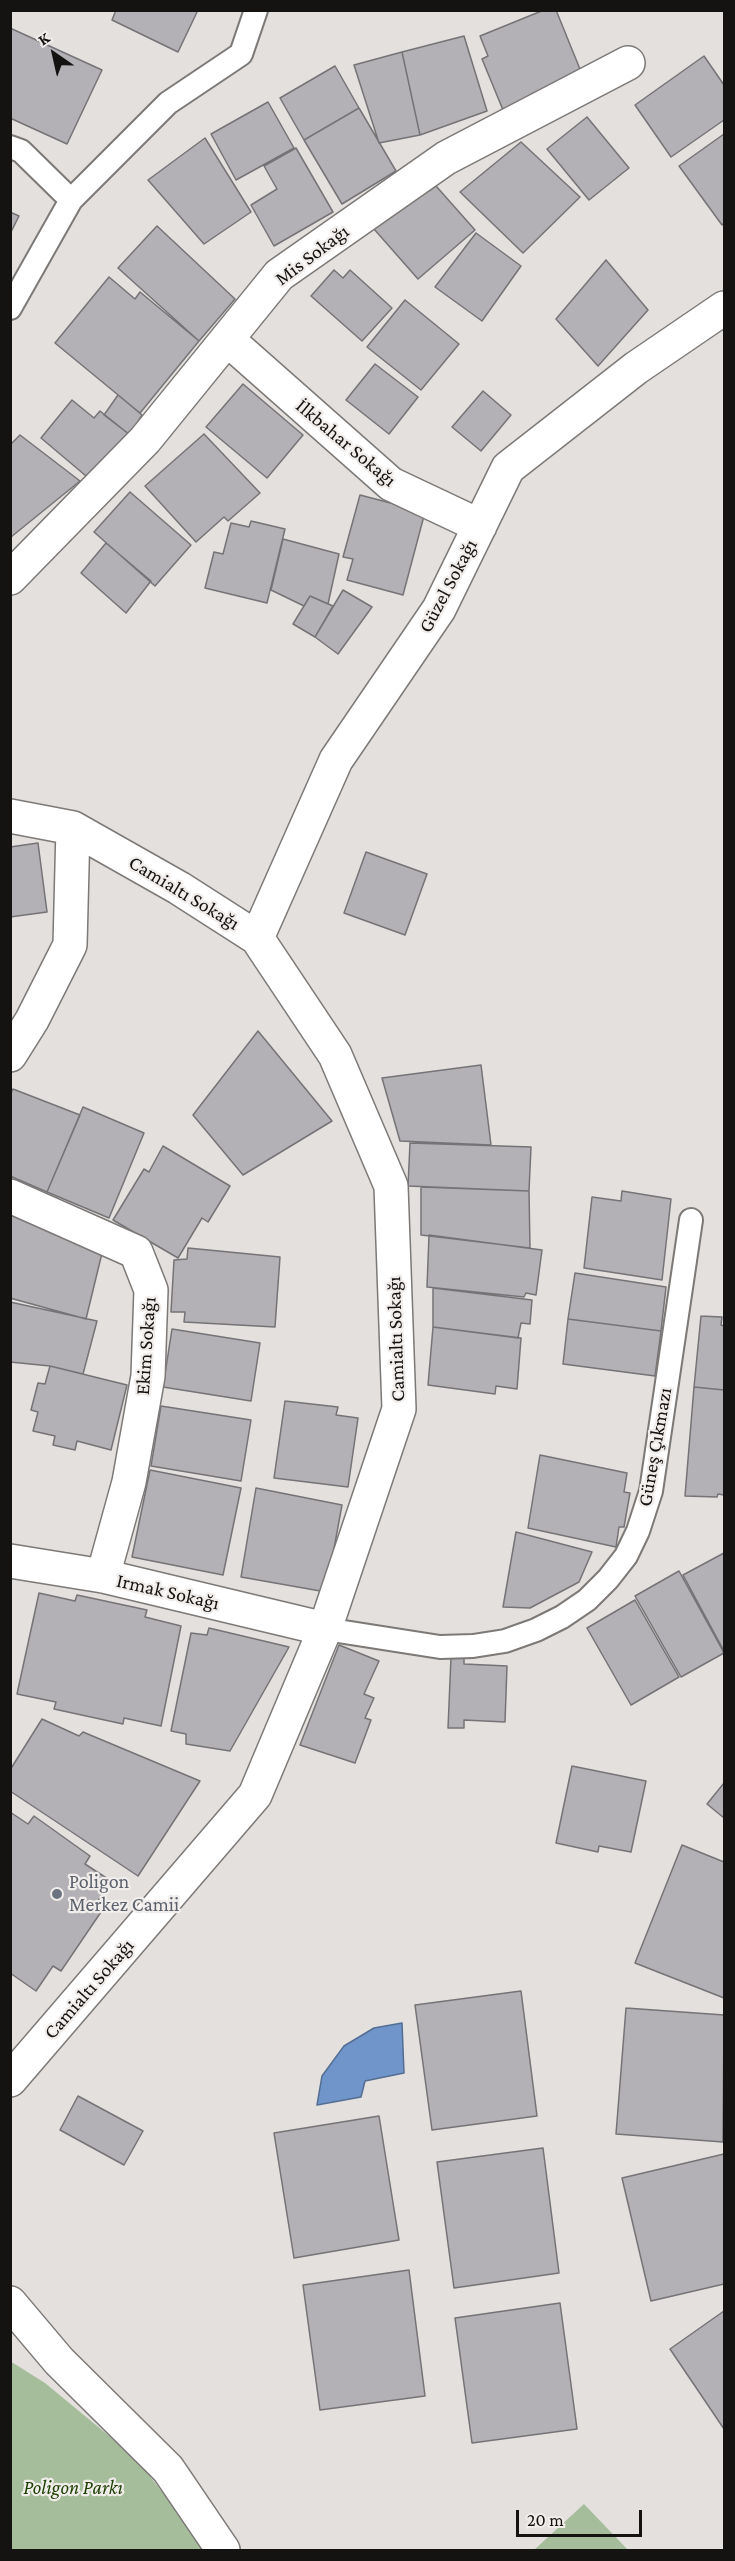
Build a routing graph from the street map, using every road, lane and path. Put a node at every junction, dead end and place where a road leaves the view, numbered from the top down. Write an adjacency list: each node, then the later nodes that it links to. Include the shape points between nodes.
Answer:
1 (256, 10): 4 (lane, via 241,54 168,103)
2 (628, 63): 7 (street, Mis Sokağı, via 446,158 279,275)
3 (10, 147): 4 (lane, via 21,151)
4 (71, 200): 5 (lane)
5 (10, 308)
6 (724, 308): 8 (street, Güzel Sokağı, via 636,368 508,468)
7 (226, 339): 8 (street, İlkbahar Sokağı, via 391,484); 9 (street, Mis Sokağı, via 145,440)
8 (480, 526): 12 (street, Güzel Sokağı, via 439,609 336,760)
9 (10, 578)
10 (10, 816): 11 (street, Camialtı Sokağı)
11 (73, 828): 12 (street, Camialtı Sokağı); 13 (street, via 70,945)
12 (257, 938): 18 (street, Camialtı Sokağı, via 336,1055 391,1186 399,1409)
13 (10, 1055)
14 (10, 1196): 17 (street, Ekim Sokağı, via 136,1252 151,1290 148,1376 129,1482)
15 (691, 1220): 18 (lane, Güneş Çıkmazı, via 651,1491 627,1556 608,1579 571,1611 505,1641 440,1647)
16 (10, 1561): 17 (street, Irmak Sokağı)
17 (104, 1576): 18 (street, Irmak Sokağı)
18 (325, 1629): 19 (street, Camialtı Sokağı, via 255,1795)
19 (10, 2080)
20 (10, 2303): 22 (street)
21 (10, 2342): 22 (street)
22 (59, 2361): 23 (street, via 168,2469)
23 (223, 2550)

